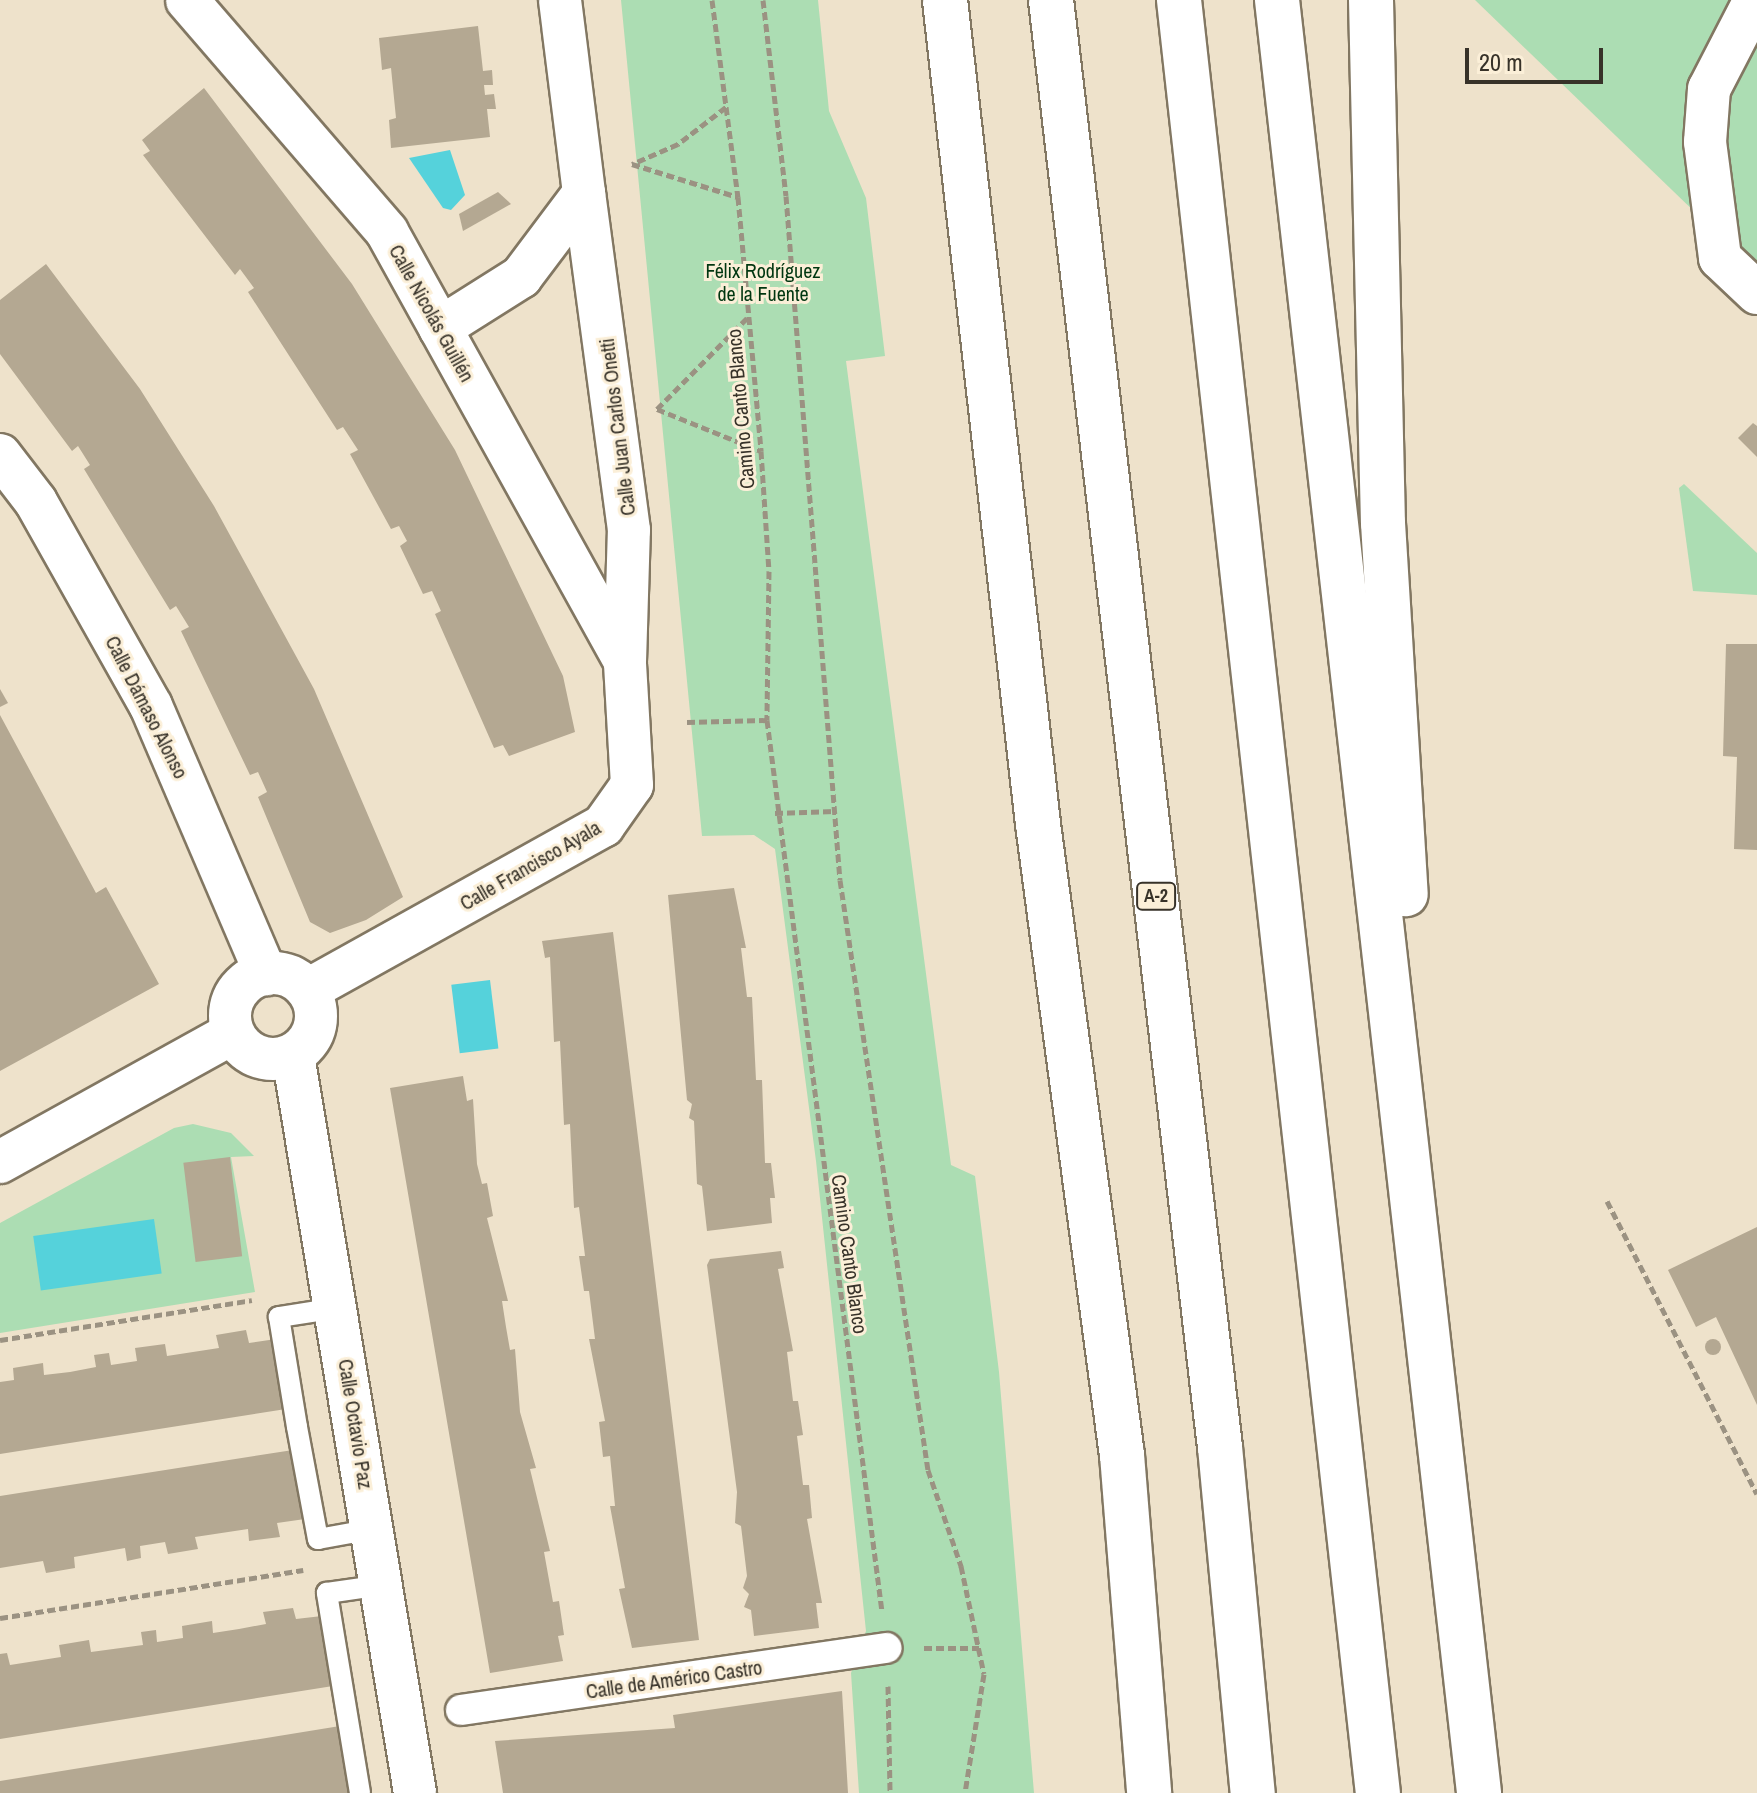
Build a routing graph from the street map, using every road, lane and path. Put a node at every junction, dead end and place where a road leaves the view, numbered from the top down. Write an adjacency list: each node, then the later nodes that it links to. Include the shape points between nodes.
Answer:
1 (187, 0): 18 (street, Calle Nicolás Guillén, via 387,232)
2 (560, 0): 14 (street, Calle Juan Carlos Onetti)
3 (712, 0): 12 (path, Camino Canto Blanco)
4 (763, 0): 24 (path, via 786,196)
5 (916, 0): 13 (highway)
6 (945, 0): 13 (highway)
7 (1051, 0): 49 (highway, A-2, via 1220,1447)
8 (1179, 0): 50 (highway)
9 (1277, 0): 35 (highway)
10 (1371, 0): 35 (highway, via 1383,523)
11 (1755, 0): 16 (street, via 1709,89 1705,142 1720,258)
12 (726, 107): 15 (path, Camino Canto Blanco); 15 (path, via 678,144 632,164)
13 (965, 191): 48 (highway, via 1038,824 1122,1455)
14 (584, 193): 18 (street, via 521,277); 21 (street, Calle Juan Carlos Onetti, via 629,530)
15 (738, 197): 17 (path, Camino Canto Blanco)
16 (1757, 293)
17 (747, 317): 19 (path, Camino Canto Blanco); 19 (path, via 657,409)
18 (440, 328): 21 (street, Calle Nicolás Guillén)
19 (761, 451): 22 (path, Camino Canto Blanco, via 769,571)
20 (0, 455): 26 (street, Calle Dámaso Alonso, via 36,502 151,706)
21 (625, 662): 27 (street, Calle Francisco Ayala, via 632,785 603,826)
22 (767, 720): 23 (path); 25 (path, Camino Canto Blanco)
23 (687, 722)
24 (835, 811): 25 (path); 42 (path, via 840,880 928,1470 961,1566)
25 (775, 813): 41 (path, Camino Canto Blanco)
26 (266, 974): 27 (street, via 289,976); 28 (street, via 235,995)
27 (308, 990): 29 (street, via 316,1025)
28 (233, 1033): 29 (street, via 259,1058); 30 (street)
29 (293, 1055): 33 (street, Calle Octavio Paz)
30 (0, 1162)
31 (1607, 1201): 36 (path)
32 (268, 1298): 34 (path)
33 (337, 1308): 37 (street, Calle Octavio Paz); 37 (lane, via 279,1317 318,1539)
34 (0, 1340)
35 (1437, 1420): 51 (highway)
36 (1757, 1494)
37 (373, 1529): 39 (street, Calle Octavio Paz)
38 (319, 1568): 40 (path)
39 (383, 1585): 44 (lane, via 327,1593); 45 (street, Calle Octavio Paz)
40 (0, 1618)
41 (887, 1648): 42 (path); 43 (street, Calle de Américo Castro); 46 (path, Camino Canto Blanco)
42 (979, 1648): 47 (path, via 984,1674)
43 (461, 1710)
44 (360, 1793)
45 (415, 1793)
46 (890, 1793)
47 (965, 1793)
48 (1149, 1793)
49 (1253, 1793)
50 (1378, 1793)
51 (1479, 1793)

